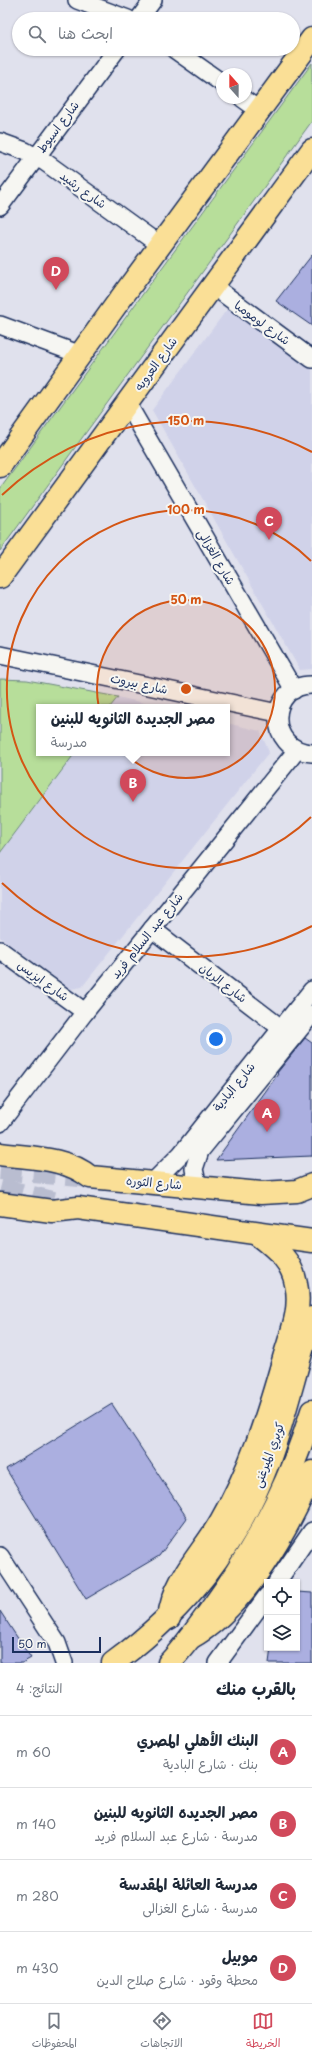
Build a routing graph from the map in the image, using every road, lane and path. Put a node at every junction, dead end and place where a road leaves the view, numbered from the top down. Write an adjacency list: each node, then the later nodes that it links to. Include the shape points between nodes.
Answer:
1 (77, 0): 3 (street)
2 (153, 0): 4 (street)
3 (109, 12)
4 (144, 12)
5 (312, 40): 10 (main road)
6 (111, 56): 13 (street, شارع اسيوط)
7 (184, 56): 8 (street)
8 (216, 80)
9 (250, 104): 10 (street)
10 (260, 111): 15 (main road)
11 (0, 142): 13 (street, شارع رشيد)
12 (312, 150): 16 (main road, شارع العروبه)
13 (36, 157): 14 (street, شارع اسيوط); 15 (street, شارع رشيد)
14 (0, 206)
15 (160, 246): 18 (main road)
16 (213, 286): 19 (street, شارع لومومبا); 20 (main road, شارع العروبه)
17 (0, 325): 18 (street)
18 (81, 355): 21 (main road)
19 (312, 359)
20 (127, 403): 22 (main road, شارع العروبه); 25 (street, شارع الغزالى)
21 (0, 466)
22 (0, 578)
23 (0, 655): 26 (street, شارع بيروت)
24 (312, 685): 25 (street)
25 (294, 690): 26 (street, via 283,700)
26 (278, 713): 27 (street, via 278,726 283,738)
27 (304, 752): 28 (street, شارع عبد السلام فريد)
28 (152, 929): 31 (street, شارع عبد السلام فريد); 33 (street, شارع الريان)
29 (0, 950): 31 (street, شارع ايزيس)
30 (312, 990): 33 (street, شارع البادية)
31 (85, 1012): 34 (street, شارع عبد السلام فريد)
32 (312, 1014): 33 (street, شارع البادية)
33 (287, 1033): 36 (street, شارع البادية); 37 (street, شارع البادية, via 200,1152 194,1169)
34 (0, 1123)
35 (0, 1154): 36 (main road, شارع الثوره, via 63,1163 77,1168 90,1177)
36 (153, 1182): 37 (main road, شارع الثوره)
37 (198, 1187): 38 (main road, شارع الثوره, via 261,1193)
38 (307, 1190)
39 (0, 1204): 40 (main road, via 52,1211 78,1208)
40 (259, 1234): 41 (main road); 42 (main road, via 276,1248 291,1267)
41 (312, 1241)
42 (307, 1312): 49 (main road, via 250,1464 220,1524 179,1584 172,1600); 49 (main road, كوبري الميرغنى, via 276,1439 260,1482 234,1533 202,1580)
43 (312, 1411): 50 (main road, كوبري الميرغنى, via 297,1457 278,1502 255,1544)
44 (312, 1472): 50 (main road, via 284,1530 253,1576 223,1613)
45 (312, 1531): 47 (street)
46 (0, 1556): 51 (street, via 58,1643)
47 (278, 1579)
48 (264, 1600): 54 (street)
49 (169, 1618): 52 (main road, كوبري الميرغنى)
50 (190, 1638): 53 (main road)
51 (64, 1663)
52 (113, 1663)
53 (169, 1663)
54 (218, 1663)

